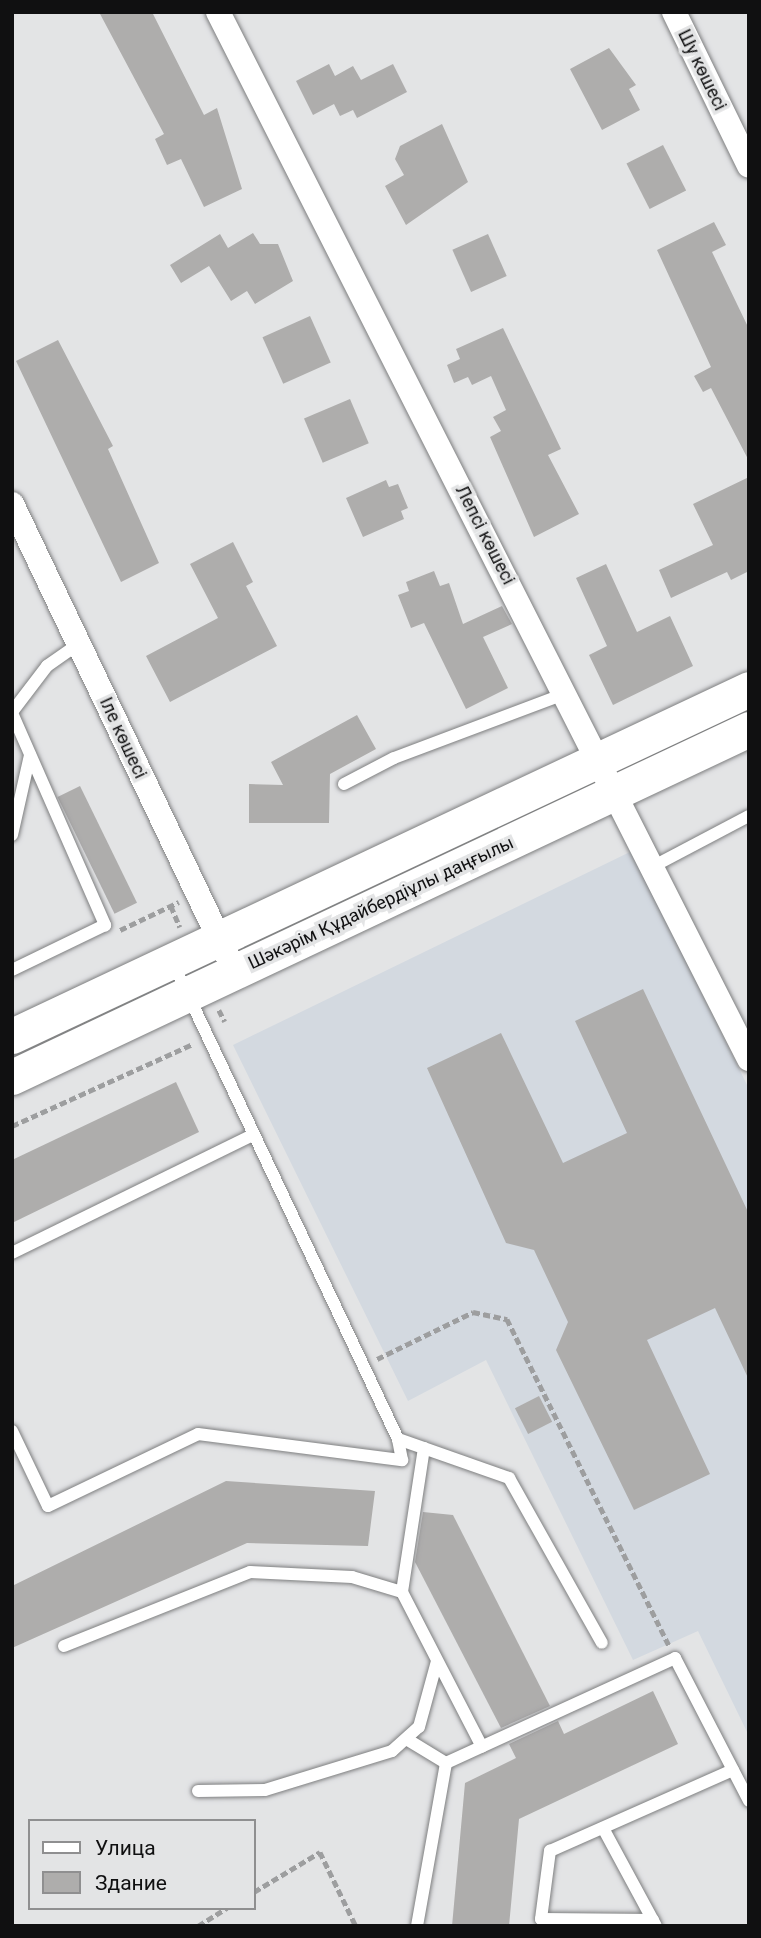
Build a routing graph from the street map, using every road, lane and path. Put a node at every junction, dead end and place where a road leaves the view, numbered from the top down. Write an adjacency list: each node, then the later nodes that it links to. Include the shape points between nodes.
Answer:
1 (218, 12): 7 (street, Лепсі көшесі)
2 (674, 12): 3 (street, Шу көшесі)
3 (749, 166)
4 (12, 504): 5 (street, Іле көшесі)
5 (79, 644): 8 (lane, via 47,666); 17 (street, Іле көшесі)
6 (749, 690): 11 (main road, Шәкәрім Құдайбердіұлы даңғылы)
7 (567, 693): 11 (street, Лепсі көшесі); 12 (lane, via 394,758)
8 (12, 712): 10 (lane)
9 (749, 729): 13 (main road, Шәкәрім Құдайбердіұлы даңғылы)
10 (31, 754): 15 (lane); 19 (lane, via 105,925)
11 (601, 759): 13 (street, Лепсі көшесі); 17 (main road, Шәкәрім Құдайбердіұлы даңғылы)
12 (344, 784)
13 (617, 792): 16 (street, Лепсі көшесі); 20 (main road, Шәкәрім Құдайбердіұлы даңғылы)
14 (749, 816): 16 (lane)
15 (12, 835)
16 (654, 866): 24 (street, Лепсі көшесі)
17 (219, 939): 18 (main road, Шәкәрім Құдайбердіұлы даңғылы); 20 (street, Іле көшесі)
18 (172, 961): 21 (lane); 22 (main road, Шәкәрім Құдайбердіұлы даңғылы)
19 (12, 970)
20 (235, 972): 21 (main road, Шәкәрім Құдайбердіұлы даңғылы)
21 (186, 995): 23 (lane); 25 (main road, Шәкәрім Құдайбердіұлы даңғылы)
22 (12, 1036)
23 (206, 1038): 26 (path); 27 (lane)
24 (749, 1059)
25 (12, 1077)
26 (12, 1126)
27 (253, 1135): 28 (lane); 29 (lane)
28 (12, 1253)
29 (363, 1366): 31 (lane); 36 (path, via 473,1312 507,1319)
30 (12, 1431): 31 (lane, via 48,1506 198,1434 402,1460)
31 (398, 1439): 32 (lane)
32 (424, 1448): 33 (lane); 34 (lane, via 509,1478)
33 (402, 1592): 35 (lane, via 352,1577 250,1572); 37 (lane)
34 (601, 1643)
35 (64, 1646)
36 (675, 1658): 39 (lane); 41 (lane)
37 (437, 1661): 38 (lane, via 419,1727); 39 (lane)
38 (408, 1740): 40 (lane); 42 (lane, via 392,1751 265,1790)
39 (482, 1747): 40 (lane)
40 (446, 1763): 50 (lane)
41 (733, 1770): 43 (lane); 44 (lane)
42 (198, 1791)
43 (749, 1801)
44 (603, 1828): 47 (lane); 47 (lane, via 550,1851 541,1919)
45 (256, 1891): 49 (path, via 320,1852)
46 (224, 1910): 48 (path)
47 (654, 1923)
48 (198, 1926)
49 (356, 1926)
50 (418, 1926)

